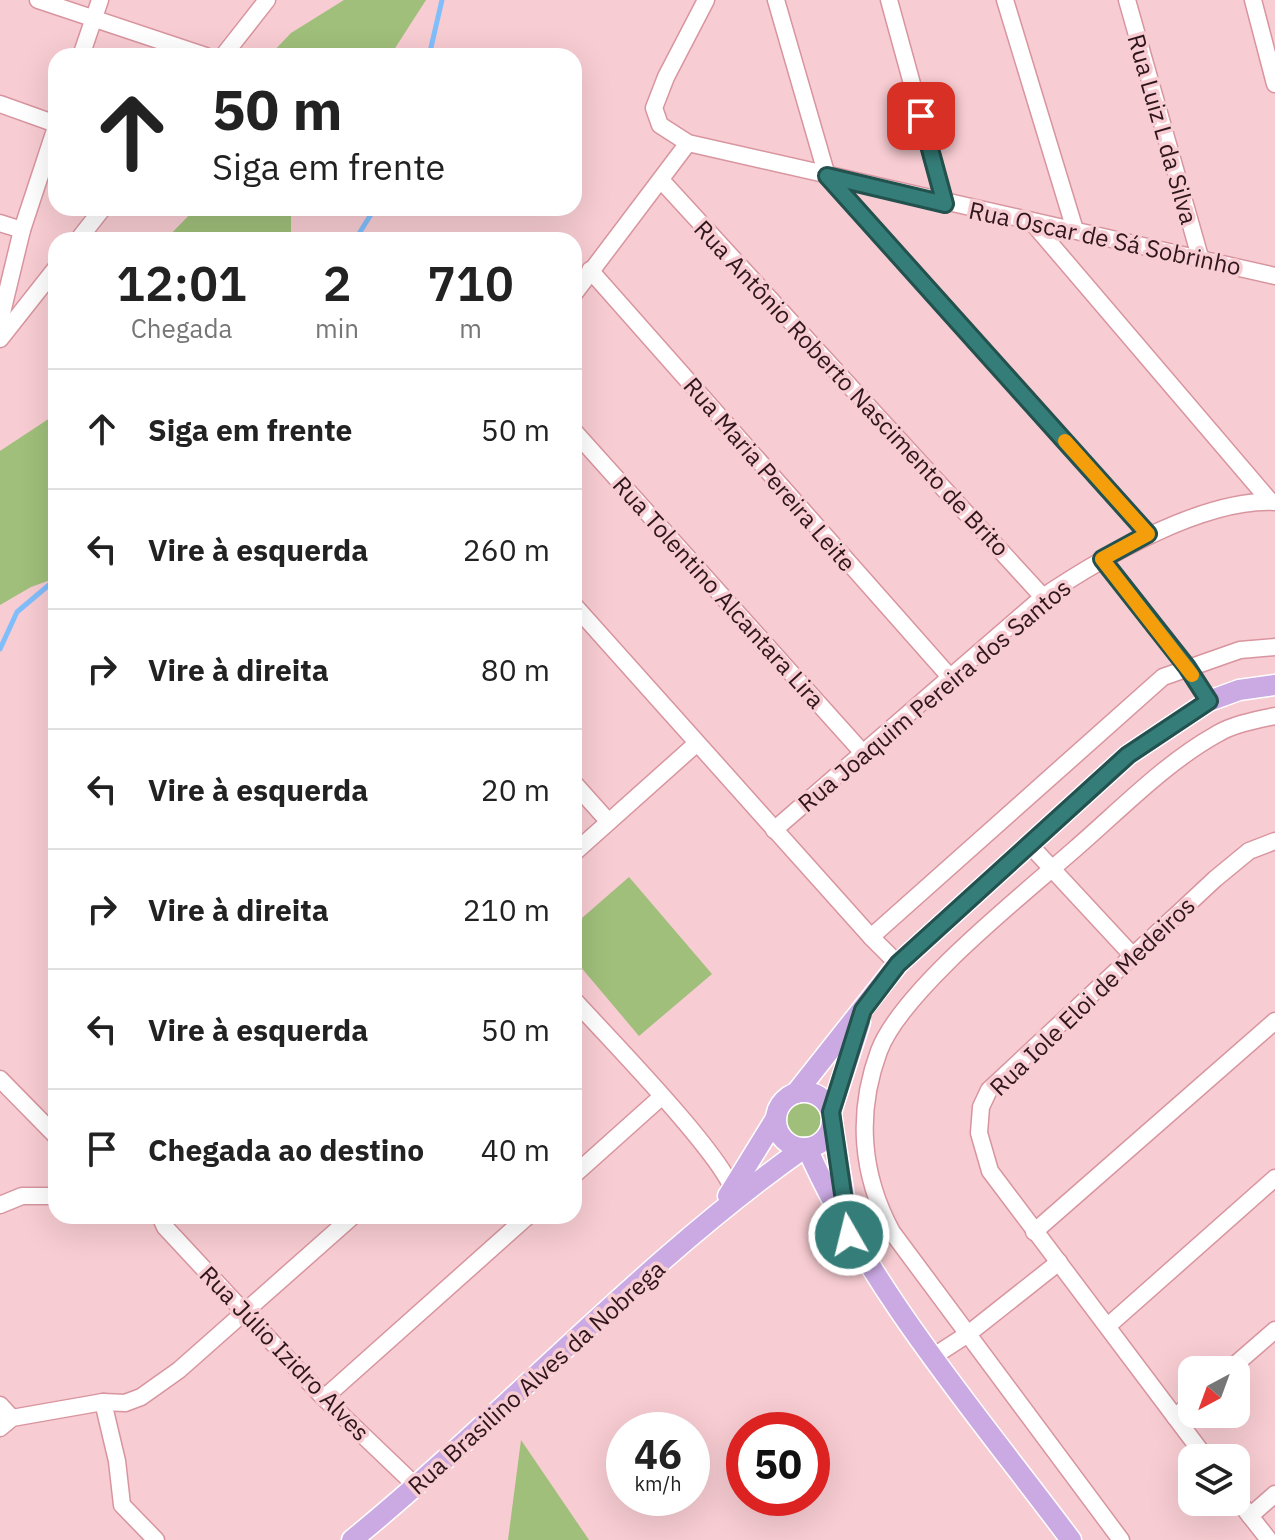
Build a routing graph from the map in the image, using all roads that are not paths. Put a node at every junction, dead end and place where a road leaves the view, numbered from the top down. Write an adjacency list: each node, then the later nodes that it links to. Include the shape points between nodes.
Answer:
1 (38, 0): 10 (street)
2 (100, 0): 10 (street)
3 (267, 0): 14 (street)
4 (706, 0): 18 (street, Rua Oscar de Sá Sobrinho, via 654,108 660,125)
5 (776, 0): 20 (street)
6 (889, 0): 22 (street)
7 (1005, 0): 27 (street)
8 (1127, 0): 29 (street, Rua Luiz L da Silva)
9 (1253, 0): 11 (street)
10 (94, 20): 12 (street); 13 (street)
11 (1267, 23): 15 (street)
12 (84, 48)
13 (181, 48)
14 (229, 48)
15 (1275, 84)
16 (0, 104): 17 (street)
17 (48, 122)
18 (688, 143): 20 (street, Rua Oscar de Sá Sobrinho); 21 (street)
19 (48, 150): 26 (street)
20 (827, 176): 22 (street, Rua Oscar de Sá Sobrinho); 38 (street)
21 (661, 180): 30 (street); 40 (street, Rua Antônio Roberto Nascimento de Brito)
22 (945, 204): 24 (street, Rua Oscar de Sá Sobrinho)
23 (97, 216): 28 (street)
24 (1031, 221): 27 (street, Rua Oscar de Sá Sobrinho); 37 (street)
25 (0, 223): 26 (street)
26 (22, 230): 34 (street)
27 (1075, 230): 29 (street, Rua Oscar de Sá Sobrinho)
28 (84, 232)
29 (1200, 257): 31 (street, Rua Oscar de Sá Sobrinho)
30 (590, 270): 33 (street); 44 (street, Rua Maria Pereira Leite)
31 (1274, 276)
32 (48, 278): 35 (street)
33 (582, 282)
34 (0, 321)
35 (0, 339)
36 (582, 440): 49 (street, Rua Tolentino Alcantara Lira)
37 (1272, 502): 38 (street, Rua Joaquim Pereira dos Santos, via 1213,512)
38 (1148, 534): 39 (street, Rua Joaquim Pereira dos Santos)
39 (1102, 559): 40 (street, Rua Joaquim Pereira dos Santos); 43 (street)
40 (1043, 597): 44 (street, Rua Joaquim Pereira dos Santos)
41 (582, 614): 48 (street)
42 (1275, 647): 43 (street, via 1240,650)
43 (1187, 667): 46 (street); 57 (street, via 1163,677)
44 (950, 677): 49 (street, Rua Joaquim Pereira dos Santos)
45 (1275, 685): 46 (main road)
46 (1209, 701): 54 (main road, via 1128,755)
47 (1275, 716): 56 (street, via 1218,733 1164,771)
48 (696, 744): 51 (street); 52 (street)
49 (863, 753): 52 (street, Rua Joaquim Pereira dos Santos)
50 (582, 792): 51 (street)
51 (608, 821): 55 (street)
52 (774, 830): 57 (street)
53 (1275, 841): 58 (street, Rua Iole Eloi de Medeiros, via 1249,851)
54 (1029, 844): 56 (street); 59 (main road)
55 (582, 845)
56 (1052, 870): 58 (street); 84 (street, via 904,1011 880,1050 869,1088 865,1165 874,1199 892,1232)
57 (871, 937): 59 (street)
58 (1132, 955): 78 (street, Rua Iole Eloi de Medeiros, via 989,1090 981,1107 979,1133 990,1171)
59 (898, 964): 60 (main road)
60 (863, 1010): 64 (main road); 66 (main road)
61 (582, 1015): 65 (street)
62 (1275, 1021): 78 (street)
63 (0, 1079): 68 (street)
64 (796, 1093): 66 (main road, via 817,1095); 67 (main road, via 782,1102)
65 (660, 1098): 70 (street); 72 (street, via 710,1151)
66 (832, 1116): 69 (main road, via 823,1141); 79 (main road)
67 (776, 1118): 69 (main road, via 784,1139); 72 (main road, Rua Brasilino Alves da Nobrega)
68 (48, 1128)
69 (805, 1148): 72 (main road, Rua Brasilino Alves da Nobrega); 79 (main road)
70 (582, 1168)
71 (1275, 1178): 82 (street)
72 (734, 1194): 94 (main road, Rua Brasilino Alves da Nobrega)
73 (48, 1196): 74 (street, via 22,1196)
74 (0, 1205)
75 (170, 1224): 81 (street, Rua Júlio Izidro Alves)
76 (344, 1224): 81 (street)
77 (519, 1224): 87 (street)
78 (1034, 1232): 80 (street, Rua Iole Eloi de Medeiros)
79 (849, 1235): 85 (main road)
80 (1059, 1262): 82 (street, Rua Iole Eloi de Medeiros); 84 (street)
81 (244, 1313): 87 (street, Rua Júlio Izidro Alves); 88 (street, via 141,1397)
82 (1109, 1325): 91 (street, Rua Iole Eloi de Medeiros)
83 (1275, 1330): 86 (street)
84 (968, 1334): 85 (street); 100 (street)
85 (934, 1356): 99 (main road)
86 (1245, 1356)
87 (324, 1398): 94 (street, Rua Júlio Izidro Alves)
88 (103, 1402): 92 (street); 97 (street, via 122,1505)
89 (0, 1405): 92 (street)
90 (1178, 1414): 91 (street)
91 (1175, 1417): 93 (street, Rua Iole Eloi de Medeiros)
92 (6, 1423)
93 (1195, 1444)
94 (416, 1486): 98 (main road, Rua Brasilino Alves da Nobrega)
95 (1275, 1494): 96 (street)
96 (1250, 1516): 101 (street)
97 (156, 1540)
98 (352, 1540)
99 (1071, 1540)
100 (1121, 1540)
101 (1269, 1540)

